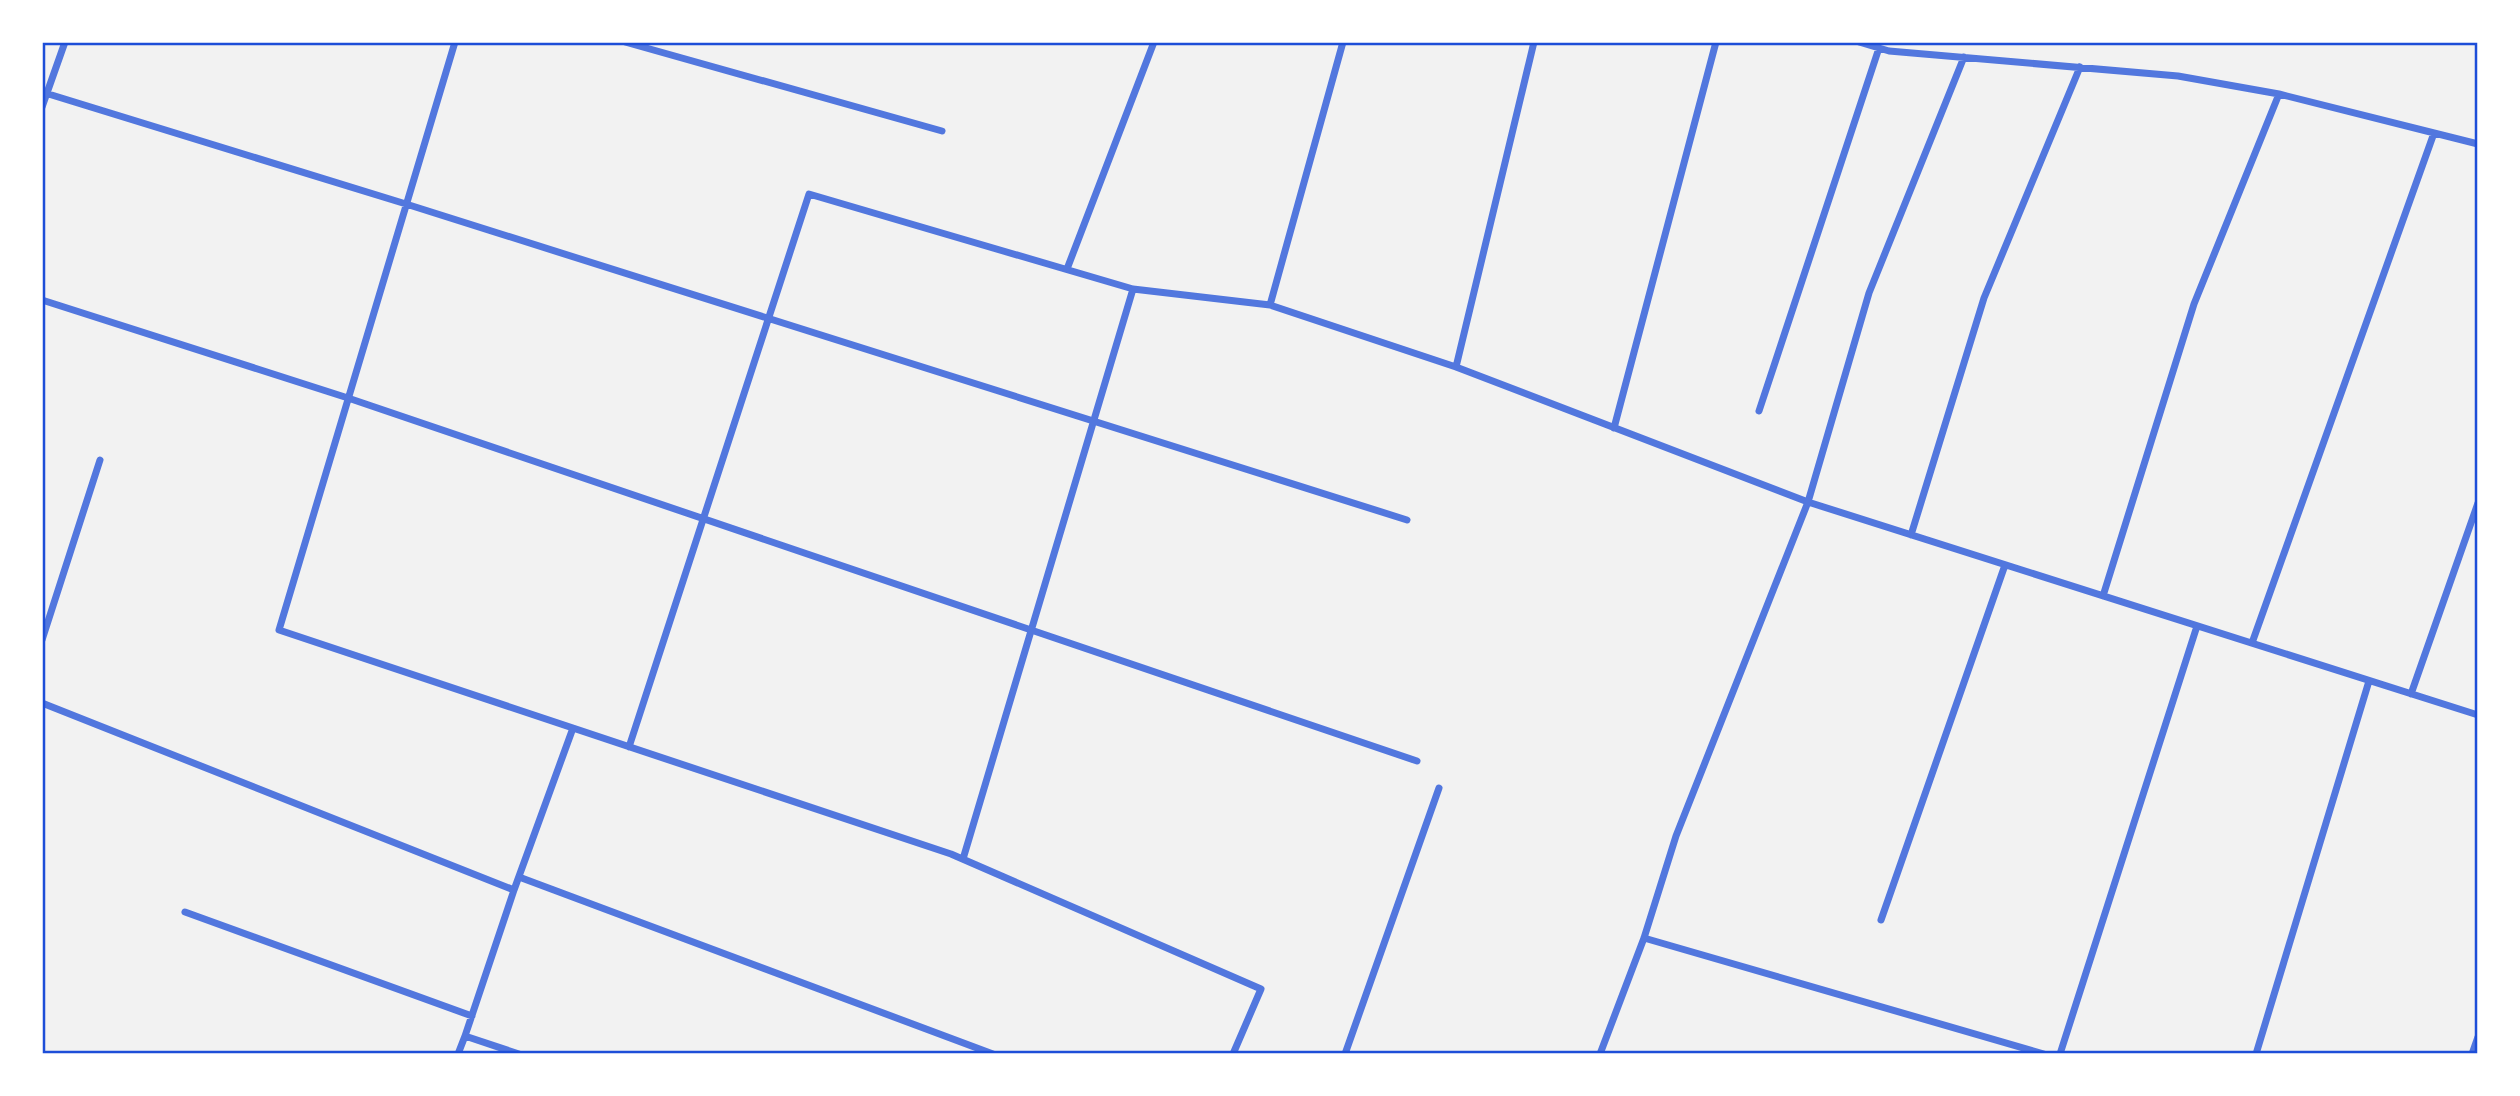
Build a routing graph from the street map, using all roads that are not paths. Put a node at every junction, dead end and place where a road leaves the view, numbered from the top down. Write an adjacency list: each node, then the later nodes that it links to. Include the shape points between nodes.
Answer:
1 (65, 42): 12 (street)
2 (455, 42): 18 (street)
3 (625, 42): 15 (street)
4 (1154, 42): 19 (street)
5 (1343, 42): 22 (street)
6 (1534, 42): 24 (street)
7 (1716, 42): 28 (street)
8 (1859, 42): 9 (street)
9 (1879, 48): 10 (street); 26 (street)
10 (1964, 57): 11 (street); 30 (street, via 1869,293)
11 (2080, 67): 13 (street, via 2178,76); 34 (street, via 1984,298)
12 (44, 93): 14 (street); 18 (street)
13 (2279, 94): 16 (street); 36 (street, via 2194,304)
14 (42, 107)
15 (942, 131)
16 (2434, 133): 17 (street); 40 (street)
17 (2478, 144)
18 (406, 204): 23 (street); 25 (street)
19 (1068, 270): 20 (street); 23 (street, via 809,194)
20 (1133, 289): 22 (street); 27 (street)
21 (42, 300): 25 (street)
22 (1270, 305): 24 (street)
23 (768, 318): 27 (street); 32 (street)
24 (1456, 368): 28 (street)
25 (348, 398): 32 (street); 45 (street, via 279,630)
26 (1759, 411)
27 (1094, 421): 33 (street); 38 (street)
28 (1615, 428): 30 (street)
29 (100, 460): 39 (street)
30 (1808, 502): 34 (street); 54 (street, via 1676,836)
31 (2478, 503): 42 (street)
32 (704, 519): 38 (street); 46 (street)
33 (1407, 520)
34 (1910, 534): 35 (street)
35 (2005, 565): 36 (street); 53 (street)
36 (2103, 596): 37 (street)
37 (2197, 626): 40 (street); 65 (street)
38 (1032, 630): 47 (street); 49 (street)
39 (42, 640)
40 (2252, 643): 41 (street)
41 (2369, 681): 42 (street); 66 (street)
42 (2411, 694): 44 (street)
43 (42, 703): 51 (street)
44 (2478, 715)
45 (573, 728): 46 (street); 50 (street)
46 (629, 747): 49 (street)
47 (1416, 761)
48 (1439, 788): 62 (street)
49 (963, 859): 61 (street, via 1261,989)
50 (519, 877): 51 (street); 60 (street)
51 (514, 890): 55 (street)
52 (185, 912): 55 (street)
53 (1881, 920)
54 (1644, 938): 63 (street); 64 (street)
55 (472, 1016): 56 (street)
56 (465, 1036): 58 (street); 59 (street)
57 (2478, 1037): 67 (street)
58 (458, 1054)
59 (519, 1054)
60 (993, 1054)
61 (1233, 1054)
62 (1345, 1054)
63 (1600, 1054)
64 (2044, 1054)
65 (2060, 1054)
66 (2256, 1054)
67 (2472, 1054)

